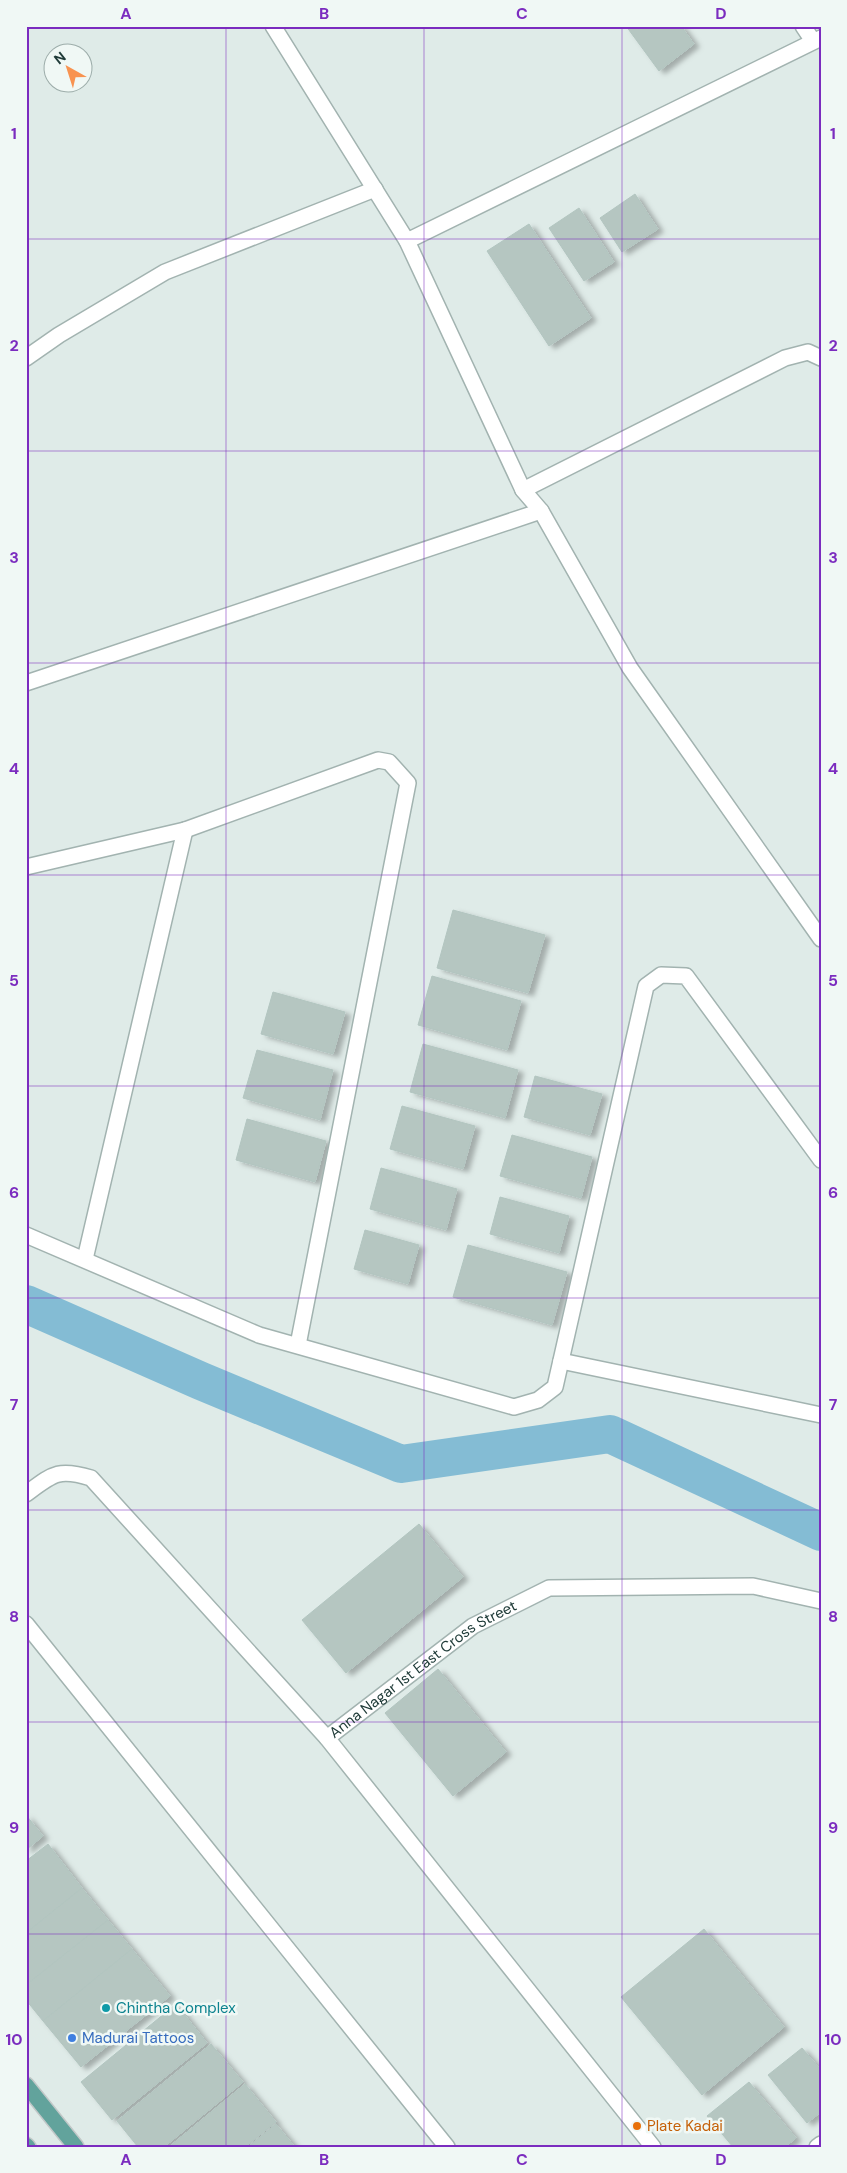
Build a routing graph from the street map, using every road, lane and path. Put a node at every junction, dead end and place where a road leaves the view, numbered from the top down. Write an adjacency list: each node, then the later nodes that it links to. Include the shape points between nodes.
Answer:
1 (273, 26): 4 (street)
2 (802, 26): 3 (street)
3 (817, 40): 5 (street)
4 (375, 189): 5 (street); 6 (street, via 165,272)
5 (407, 241): 8 (street)
6 (26, 358)
7 (821, 358): 8 (street, via 808,352 785,358)
8 (523, 490): 9 (street)
9 (541, 511): 10 (street); 13 (street, via 630,668)
10 (26, 682)
11 (186, 830): 12 (street); 16 (street); 17 (street, via 378,760 389,762 408,783)
12 (26, 867)
13 (821, 939)
14 (821, 1160): 18 (street, via 686,976 661,975 646,986)
15 (26, 1235): 16 (street)
16 (85, 1259): 17 (street, via 259,1335)
17 (298, 1345): 18 (street, via 514,1407 538,1400 555,1387)
18 (560, 1361): 19 (street)
19 (821, 1415)
20 (26, 1494): 23 (street, Anna Nagar 1st East Cross Street, via 50,1476 70,1472 91,1478)
21 (821, 1601): 23 (street, Anna Nagar 1st East Cross Street, via 753,1586 549,1588 473,1626)
22 (26, 1624): 27 (street)
23 (327, 1738): 28 (street)
24 (26, 2085): 26 (main road)
25 (821, 2144): 29 (street)
26 (76, 2147)
27 (447, 2147)
28 (653, 2147)
29 (817, 2147)

